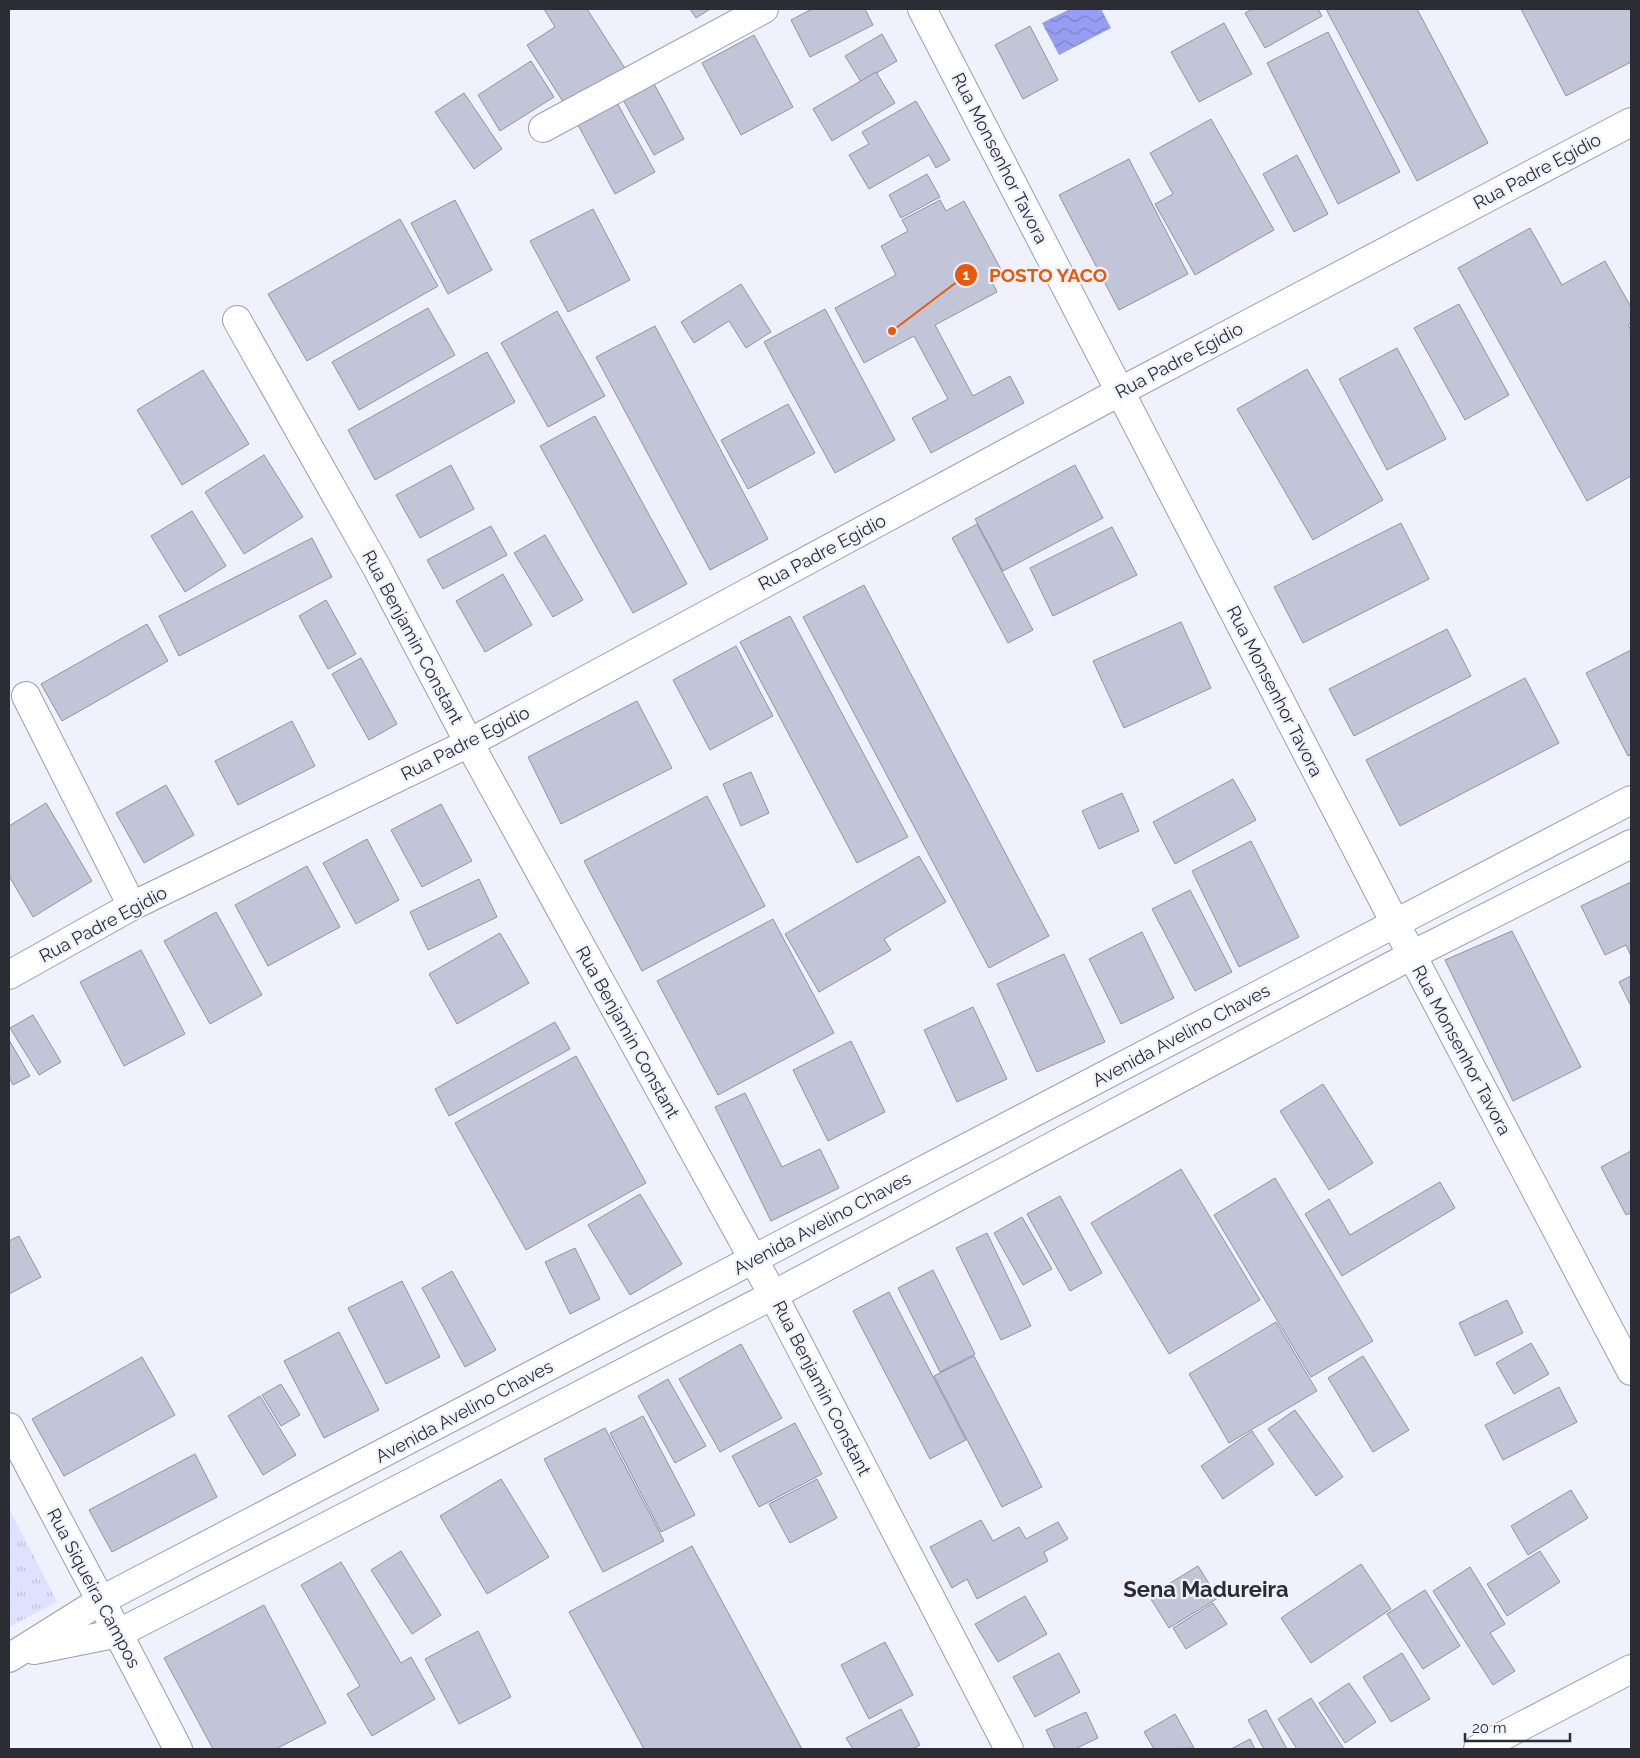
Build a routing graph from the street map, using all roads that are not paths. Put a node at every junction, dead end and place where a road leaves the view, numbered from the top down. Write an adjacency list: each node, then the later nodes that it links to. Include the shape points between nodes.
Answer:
1 (764, 9): 4 (street)
2 (922, 9): 6 (street, Rua Monsenhor Tavora)
3 (1631, 122): 6 (street, Rua Padre Egidio)
4 (543, 128)
5 (237, 320): 8 (street, Rua Benjamin Constant, via 377,568)
6 (1121, 390): 8 (street, Rua Padre Egidio); 12 (street, Rua Monsenhor Tavora)
7 (26, 696): 11 (street)
8 (469, 743): 11 (street, Rua Padre Egidio); 15 (street, Rua Benjamin Constant)
9 (1631, 800): 12 (street, Avenida Avelino Chaves)
10 (1631, 844): 13 (street, Avenida Avelino Chaves)
11 (132, 906): 14 (street, Rua Padre Egidio)
12 (1395, 923): 13 (street, Rua Monsenhor Tavora); 15 (street, Avenida Avelino Chaves)
13 (1412, 955): 16 (street, Avenida Avelino Chaves); 17 (street, Rua Monsenhor Tavora)
14 (10, 972)
15 (753, 1259): 16 (street, Rua Benjamin Constant); 19 (street, Avenida Avelino Chaves)
16 (773, 1294): 20 (street, Avenida Avelino Chaves); 24 (street, Rua Benjamin Constant)
17 (1631, 1371)
18 (9, 1427): 19 (street, Rua Siqueira Campos)
19 (100, 1601): 20 (street, Rua Siqueira Campos); 21 (street, Avenida Avelino Chaves)
20 (119, 1633): 21 (street, Avenida Avelino Chaves); 23 (street, Rua Siqueira Campos)
21 (13, 1656)
22 (1631, 1669): 25 (street)
23 (178, 1749)
24 (1009, 1749)
25 (1478, 1749)

